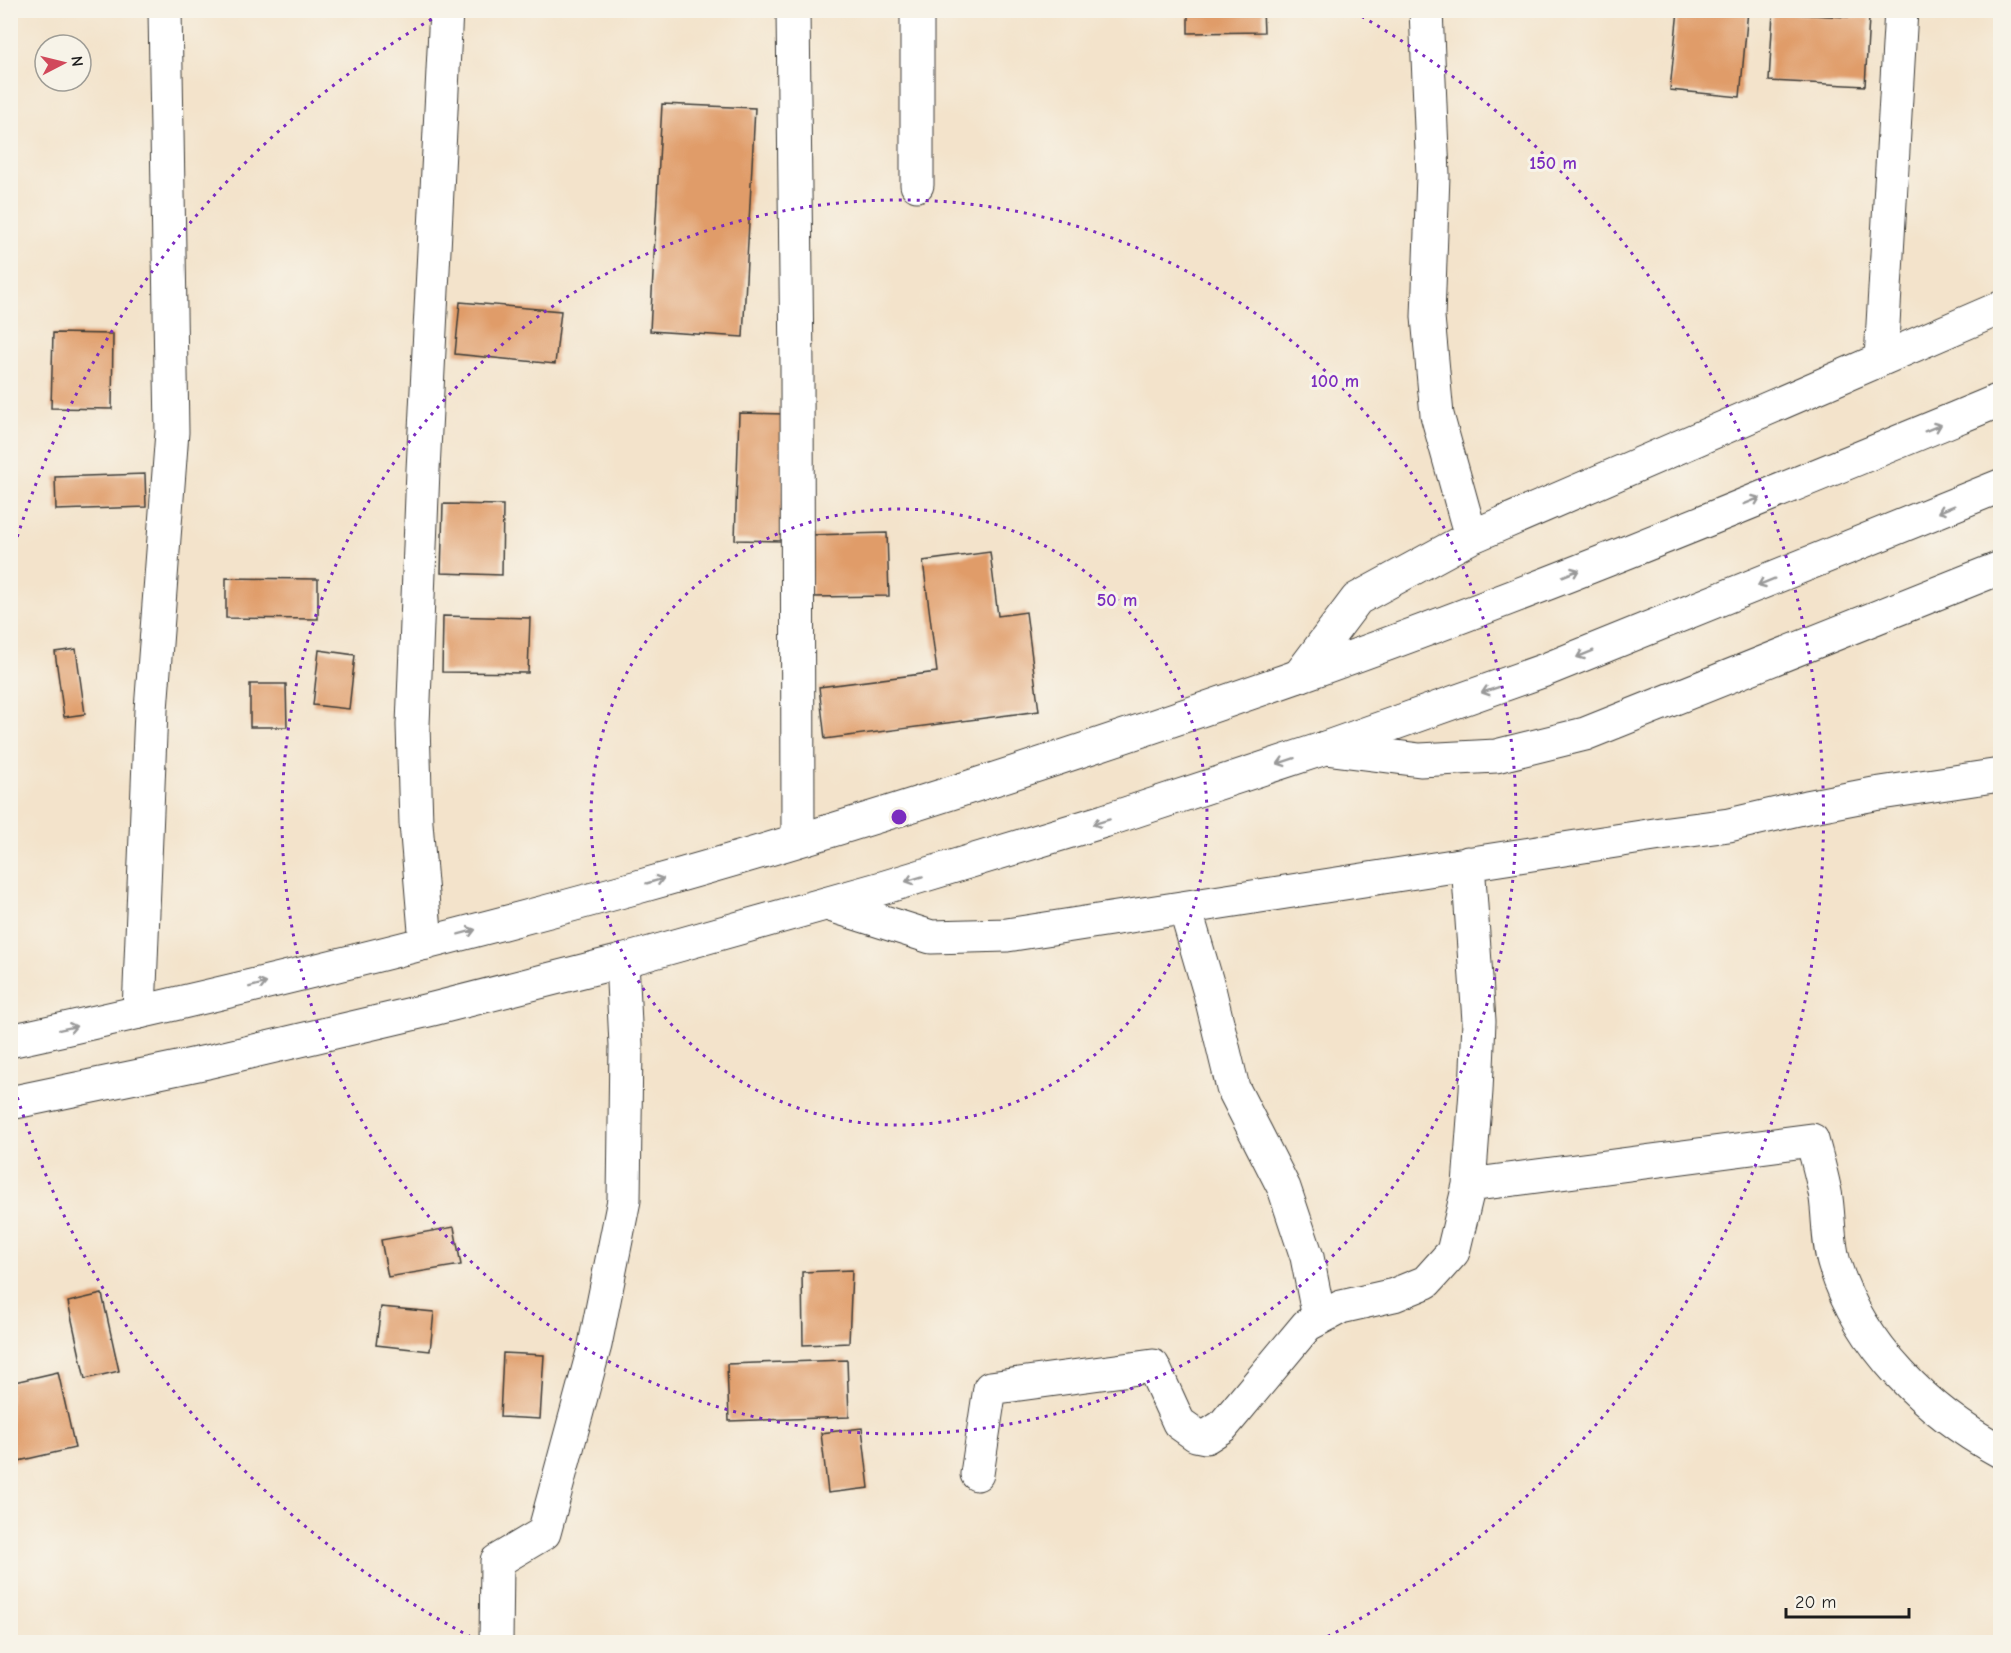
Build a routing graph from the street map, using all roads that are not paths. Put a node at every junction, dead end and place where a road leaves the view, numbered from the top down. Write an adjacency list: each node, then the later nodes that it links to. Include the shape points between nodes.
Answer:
1 (165, 10): 23 (main road, via 172,432 151,710)
2 (446, 10): 21 (main road, via 413,725)
3 (793, 10): 17 (main road)
4 (917, 10): 7 (main road)
5 (1426, 10): 12 (main road, via 1433,175 1428,317 1437,415)
6 (1901, 10): 9 (main road)
7 (917, 185)
8 (2001, 308): 9 (main road)
9 (1881, 359): 12 (main road)
10 (2001, 400): 14 (main road, one-way to 10, via 1517,595)
11 (2001, 486): 15 (main road, one-way to 15, via 1545,670)
12 (1471, 537): 14 (main road, via 1357,599)
13 (2001, 568): 15 (main road, via 1585,734 1496,756 1420,760)
14 (1299, 676): 17 (main road, via 1080,751)
15 (1325, 748): 19 (main road, one-way to 19, via 1104,821)
16 (2001, 775): 18 (main road, via 1874,794 1729,825)
17 (798, 839): 21 (main road, one-way to 17)
18 (1468, 863): 20 (main road); 26 (main road, via 1479,1021)
19 (827, 904): 20 (main road, via 931,937 1007,935); 22 (main road)
20 (1185, 908): 27 (main road, via 1233,1088 1284,1188 1307,1257)
21 (426, 943): 23 (main road, one-way to 21)
22 (622, 961): 25 (main road, via 207,1062); 30 (main road, via 626,1045 624,1200 595,1345 544,1533 497,1562)
23 (139, 1012): 24 (main road, one-way to 23)
24 (10, 1041)
25 (10, 1103)
26 (1469, 1185): 27 (main road, via 1453,1252 1426,1282 1394,1295 1341,1307); 28 (main road, via 1812,1140 1826,1194 1834,1264 1852,1305 1904,1379 1971,1436)
27 (1319, 1318): 29 (main road, via 1307,1325 1223,1426 1206,1437 1179,1423 1153,1366 990,1388)
28 (2001, 1451)
29 (977, 1474)
30 (496, 1642)

